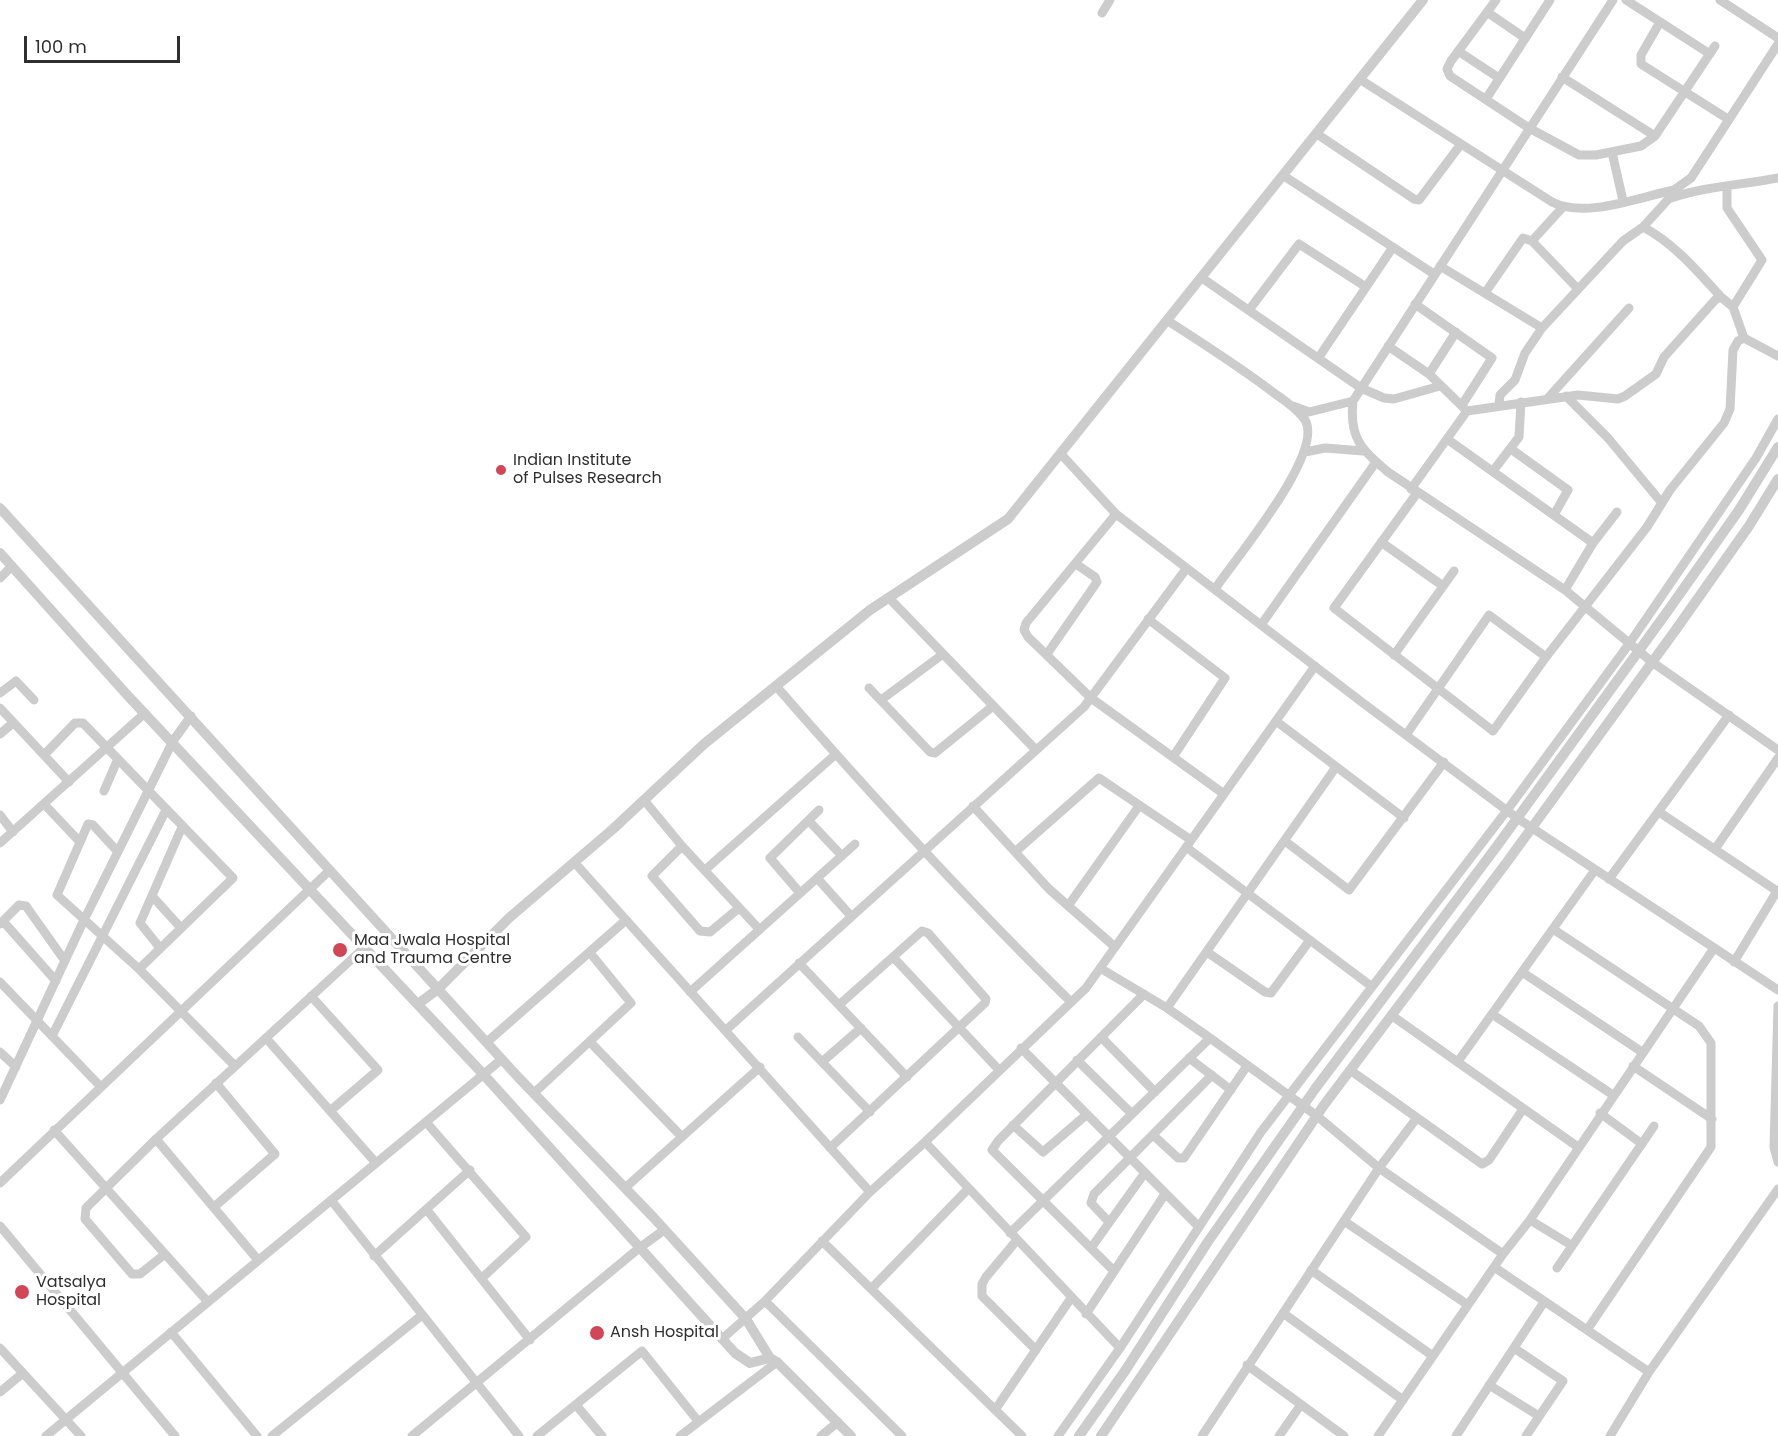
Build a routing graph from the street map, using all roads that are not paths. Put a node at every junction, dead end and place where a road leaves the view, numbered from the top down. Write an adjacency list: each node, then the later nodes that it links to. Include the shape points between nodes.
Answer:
1 (1110, 0): 9 (street)
2 (1423, 0): 17 (street)
3 (1496, 0): 8 (street)
4 (1550, 0): 11 (street)
5 (1613, 0): 15 (street)
6 (1626, 0): 10 (street)
7 (1720, 0): 12 (street)
8 (1487, 12): 11 (street); 14 (street)
9 (1102, 13)
10 (1660, 22): 18 (street, via 1640,60); 18 (street, via 1712,50)
11 (1525, 38): 16 (street)
12 (1778, 38)
13 (1778, 44): 20 (street)
14 (1458, 51): 16 (street); 19 (street, via 1447,73)
15 (1563, 77): 21 (street); 23 (street)
16 (1500, 78): 19 (street)
17 (1361, 80): 22 (street); 24 (street)
18 (1684, 92): 20 (street); 23 (street)
19 (1486, 99): 21 (street)
20 (1728, 119): 30 (street, via 1691,178)
21 (1529, 128): 25 (street, via 1579,154); 26 (street)
22 (1317, 134): 24 (street, via 1419,200); 27 (street)
23 (1655, 136): 25 (street, via 1646,144)
24 (1461, 144): 26 (street)
25 (1612, 152): 31 (street)
26 (1503, 169): 32 (street); 36 (street)
27 (1284, 176): 35 (street); 38 (street)
28 (1778, 178): 29 (street)
29 (1727, 187): 30 (street); 44 (street, via 1727,208 1762,260)
30 (1673, 194): 31 (street); 33 (street)
31 (1623, 201): 32 (street, via 1584,210)
32 (1562, 208): 34 (street)
33 (1643, 227): 40 (street, via 1623,241); 42 (street, via 1664,240)
34 (1532, 241): 40 (street); 41 (street, via 1520,241)
35 (1393, 247): 37 (street); 39 (street)
36 (1440, 266): 37 (street); 41 (street)
37 (1434, 274): 43 (street)
38 (1202, 278): 46 (street); 47 (street)
39 (1366, 287): 46 (street, via 1299,244); 53 (street)
40 (1578, 289): 48 (street)
41 (1485, 293): 48 (street)
42 (1721, 297): 44 (street); 57 (street, via 1712,302 1664,357 1656,374 1629,394 1618,399)
43 (1415, 304): 49 (street); 51 (street)
44 (1733, 307): 50 (street)
45 (1629, 308): 58 (street)
46 (1249, 309): 53 (street)
47 (1168, 321): 61 (street); 70 (street)
48 (1542, 328): 62 (street, via 1525,353 1515,380 1500,395)
49 (1456, 332): 54 (street); 63 (street, via 1492,358)
50 (1744, 338): 52 (street); 75 (street, via 1733,351 1730,409 1724,423)
51 (1388, 346): 54 (street); 56 (street)
52 (1778, 356)
53 (1319, 357): 56 (street)
54 (1429, 374): 55 (street)
55 (1440, 386): 56 (street, via 1388,399); 63 (street)
56 (1361, 388): 59 (street)
57 (1566, 396): 58 (street); 75 (street, via 1608,438)
58 (1548, 398): 60 (street)
59 (1353, 401): 61 (street, via 1309,412); 68 (street, via 1354,435)
60 (1521, 402): 62 (street); 67 (street, via 1521,430)
61 (1290, 405): 69 (street, via 1305,420 1309,434)
62 (1499, 405): 63 (street)
63 (1465, 408): 65 (street)
64 (1778, 419): 95 (street, via 1756,458)
65 (1447, 439): 72 (street); 74 (street)
66 (1778, 447): 96 (street, via 1739,510)
67 (1511, 449): 72 (street); 79 (street, via 1568,489)
68 (1363, 451): 69 (street, via 1324,448); 71 (street)
69 (1305, 452): 89 (street, via 1287,488)
70 (1061, 453): 78 (street); 91 (street, via 1008,519)
71 (1376, 462): 74 (street); 94 (street)
72 (1493, 471): 79 (street)
73 (1778, 479): 101 (street)
74 (1414, 491): 80 (street); 90 (street)
75 (1661, 502): 92 (street, via 1647,527)
76 (0, 508): 114 (street)
77 (1617, 512): 81 (street)
78 (1116, 514): 83 (street); 85 (street)
79 (1554, 515): 81 (street)
80 (1381, 542): 88 (street); 99 (street, via 1334,608)
81 (1593, 543): 90 (street)
82 (0, 553): 84 (street)
83 (1076, 564): 98 (street, via 1097,582); 98 (street, via 1026,623 1028,637)
84 (12, 566): 87 (street); 112 (street)
85 (1186, 569): 89 (street); 93 (street)
86 (1454, 571): 88 (street)
87 (0, 578)
88 (1443, 586): 99 (street)
89 (1215, 589): 94 (street)
90 (1565, 590): 92 (street)
91 (889, 598): 97 (street); 103 (street)
92 (1585, 606): 95 (street); 100 (street)
93 (1148, 620): 107 (street); 125 (street, via 1225,678)
94 (1261, 625): 102 (street)
95 (1629, 644): 96 (street); 138 (street)
96 (1639, 650): 101 (street); 144 (street)
97 (944, 654): 109 (street); 110 (street)
98 (1047, 654): 107 (street)
99 (1394, 655): 105 (street)
100 (1546, 657): 105 (street, via 1493,731); 105 (street, via 1489,615)
101 (1652, 662): 113 (street); 147 (street)
102 (1315, 666): 115 (street); 118 (street)
103 (776, 686): 123 (street); 134 (street, via 704,744)
104 (869, 688): 109 (street)
105 (1438, 689): 118 (street)
106 (0, 693): 108 (street, via 16,681)
107 (1091, 698): 121 (street); 125 (street)
108 (34, 700)
109 (881, 700): 110 (street, via 935,753)
110 (993, 706): 121 (street)
111 (0, 708): 116 (street)
112 (145, 713): 119 (street); 120 (street)
113 (1729, 715): 122 (street); 141 (street)
114 (191, 716): 119 (street); 161 (street)
115 (1276, 721): 129 (street); 133 (street)
116 (13, 723): 117 (street); 124 (street)
117 (0, 734)
118 (1406, 735): 128 (street)
119 (173, 741): 132 (street); 167 (street)
120 (106, 749): 124 (street, via 78,722); 127 (street); 130 (street)
121 (1036, 750): 136 (street)
122 (1778, 750)
123 (836, 754): 156 (street); 162 (street)
124 (44, 755): 130 (street)
125 (1173, 757): 133 (street)
126 (1778, 758): 155 (street)
127 (117, 761): 131 (street); 132 (street)
128 (1444, 762): 138 (street); 143 (street)
129 (1336, 767): 143 (street); 150 (street)
130 (69, 782): 135 (street)
131 (104, 791)
132 (147, 793): 139 (street); 157 (street)
133 (1224, 794): 153 (street)
134 (644, 800): 154 (street); 160 (street)
135 (44, 804): 148 (street); 149 (street)
136 (973, 806): 156 (street); 158 (street)
137 (1139, 806): 153 (street); 158 (street, via 1099,778); 171 (street)
138 (1508, 809): 144 (street); 197 (street)
139 (166, 810): 146 (street); 180 (street)
140 (819, 810): 145 (street)
141 (1659, 812): 155 (street); 165 (street)
142 (0, 815): 148 (street)
143 (1404, 818): 150 (street, via 1349,890)
144 (1517, 818): 147 (street); 251 (street)
145 (808, 821): 159 (street); 168 (street, via 770,858)
146 (182, 827): 170 (street); 177 (street, via 233,878)
147 (1532, 828): 163 (street); 211 (street)
148 (13, 832): 151 (street)
149 (79, 841): 157 (street, via 90,824); 176 (street, via 57,895)
150 (1285, 841): 169 (street)
151 (0, 843)
152 (855, 844): 159 (street)
153 (1189, 844): 169 (street); 183 (street)
154 (682, 846): 162 (street); 172 (street, via 652,876 700,931 710,932)
155 (1715, 849): 166 (street)
156 (923, 851): 173 (street); 203 (street)
157 (118, 852): 176 (street)
158 (1015, 852): 171 (street)
159 (842, 856): 164 (street)
160 (574, 862): 174 (street); 198 (street, via 509,918)
161 (330, 870): 167 (street); 198 (street)
162 (705, 870): 172 (street)
163 (1595, 870): 165 (street); 179 (street)
164 (817, 878): 168 (street); 173 (street)
165 (1609, 879): 185 (street)
166 (1778, 890): 190 (street)
167 (310, 891): 182 (street); 209 (street)
168 (800, 893): 178 (street)
169 (1248, 893): 181 (street); 186 (street)
170 (152, 896): 177 (street); 184 (street, via 140,923)
171 (1068, 906): 183 (street)
172 (739, 908): 178 (street)
173 (851, 916): 191 (street)
174 (626, 920): 187 (street); 200 (street)
175 (1, 922): 189 (street, via 19,905 26,906); 195 (street)
176 (83, 922): 180 (street); 189 (street)
177 (182, 928): 184 (street)
178 (759, 929): 200 (street)
179 (1553, 929): 194 (street); 208 (street)
180 (104, 937): 193 (street); 216 (street)
181 (1310, 940): 186 (street, via 1271,993); 197 (street)
182 (365, 947): 202 (street); 204 (street)
183 (1115, 947): 192 (street)
184 (160, 948): 193 (street)
185 (1714, 948): 190 (street); 208 (street)
186 (1207, 952): 207 (street)
187 (591, 954): 221 (street); 222 (street, via 631,1003)
188 (892, 957): 205 (street); 214 (street); 214 (street, via 922,931 928,933 985,995 985,1003)
189 (65, 961): 195 (street)
190 (1734, 962): 199 (street)
191 (799, 963): 205 (street); 215 (street)
192 (1100, 968): 201 (street); 203 (street)
193 (139, 969): 209 (street)
194 (1522, 972): 210 (street); 225 (street)
195 (56, 981): 212 (street)
196 (0, 982): 212 (street)
197 (1371, 986): 249 (street)
198 (438, 989): 204 (street); 221 (street)
199 (1778, 990)
200 (690, 992): 215 (street)
201 (1144, 994): 207 (street); 218 (street)
202 (311, 996): 219 (street); 253 (street, via 378,1070)
203 (1071, 1002): 223 (street)
204 (418, 1004): 238 (street)
205 (839, 1005): 213 (street)
206 (1778, 1006): 274 (street, via 1774,1147)
207 (1167, 1008): 220 (street)
208 (1672, 1009): 225 (street); 260 (street, via 1709,1036)
209 (180, 1012): 231 (street); 243 (street)
210 (1491, 1014): 229 (street); 248 (street)
211 (1391, 1015): 229 (street); 237 (street)
212 (37, 1020): 216 (street); 234 (street)
213 (861, 1028): 230 (street); 240 (street)
214 (958, 1028): 236 (street); 240 (street)
215 (726, 1030): 235 (street)
216 (52, 1036): 243 (street)
217 (798, 1037): 230 (street)
218 (1101, 1037): 228 (street); 246 (street)
219 (266, 1038): 231 (street); 253 (street)
220 (1210, 1038): 226 (street); 232 (street)
221 (487, 1042): 227 (street)
222 (591, 1043): 247 (street); 266 (street)
223 (1021, 1048): 236 (street); 242 (street)
224 (0, 1052): 234 (street)
225 (1642, 1052): 233 (street)
226 (1189, 1058): 239 (street); 246 (street)
227 (502, 1059): 238 (street); 247 (street)
228 (1077, 1060): 242 (street); 256 (street)
229 (1459, 1060): 252 (street)
230 (822, 1062): 254 (street)
231 (235, 1066): 241 (street)
232 (1247, 1066): 245 (street); 249 (street)
233 (1632, 1066): 248 (street); 260 (street)
234 (16, 1067): 244 (street)
235 (760, 1067): 266 (street); 272 (street)
236 (999, 1070): 269 (street)
237 (1350, 1070): 258 (street); 259 (street)
238 (484, 1075): 261 (street); 299 (street)
239 (1212, 1076): 245 (street); 265 (street)
240 (907, 1077): 254 (street)
241 (216, 1083): 268 (street); 288 (street, via 275,1154)
242 (1054, 1083): 257 (street); 262 (street)
243 (101, 1087): 264 (street)
244 (2, 1088): 250 (street)
245 (1231, 1090): 265 (street, via 1184,1158 1178,1158)
246 (1155, 1092): 256 (street)
247 (534, 1093): 281 (street)
248 (1613, 1095): 255 (street)
249 (1287, 1096): 251 (street); 294 (street)
250 (0, 1100)
251 (1302, 1106): 258 (street); 362 (street)
252 (1523, 1109): 259 (street, via 1489,1160 1482,1164); 271 (street)
253 (330, 1111): 275 (street)
254 (870, 1112): 272 (street)
255 (1600, 1113): 270 (street); 271 (street)
256 (1132, 1114): 267 (street)
257 (1085, 1116): 262 (street, via 1043,1152); 267 (street)
258 (1317, 1116): 276 (street); 363 (street)
259 (1416, 1119): 276 (street)
260 (1712, 1119): 320 (street, via 1711,1147 1705,1159)
261 (426, 1122): 275 (street); 277 (street)
262 (1013, 1125): 287 (street, via 992,1150)
263 (1654, 1126): 270 (street)
264 (54, 1130): 279 (street); 280 (street)
265 (1153, 1135): 273 (street)
266 (682, 1137): 281 (street)
267 (1108, 1138): 273 (street); 287 (street)
268 (156, 1139): 280 (street); 288 (street)
269 (925, 1142): 282 (street); 284 (street)
270 (1642, 1144): 298 (street)
271 (1578, 1147): 290 (street)
272 (830, 1148): 284 (street)
273 (1129, 1159): 278 (street); 292 (street, via 1091,1198 1093,1207)
274 (1778, 1162)
275 (376, 1163): 286 (street)
276 (1379, 1168): 291 (street); 302 (street)
277 (470, 1170): 289 (street); 309 (street, via 526,1237)
278 (1144, 1174): 285 (street); 292 (street)
279 (0, 1184)
280 (107, 1188): 301 (street); 301 (street, via 86,1208 85,1219 132,1274 140,1275)
281 (625, 1188): 295 (street)
282 (968, 1189): 296 (street); 310 (street)
283 (1778, 1189): 333 (street)
284 (870, 1192): 297 (street)
285 (1165, 1194): 294 (street); 307 (street)
286 (332, 1200): 303 (street); 304 (street)
287 (1043, 1202): 296 (street); 300 (street)
288 (214, 1208): 304 (street)
289 (427, 1210): 303 (street); 309 (street)
290 (1530, 1220): 298 (street); 302 (street)
291 (1344, 1221): 308 (street); 315 (street)
292 (1109, 1222): 300 (street)
293 (0, 1226): 332 (street)
294 (1199, 1227): 325 (street)
295 (664, 1230): 299 (street); 319 (street)
296 (1014, 1237): 311 (street); 327 (street, via 982,1284 982,1296)
297 (822, 1241): 310 (street); 312 (street)
298 (1571, 1245): 306 (street)
299 (638, 1248): 322 (street); 323 (street)
300 (1091, 1248): 307 (street)
301 (165, 1254): 313 (street)
302 (1503, 1254): 305 (street)
303 (374, 1256): 318 (street)
304 (258, 1260): 313 (street)
305 (1494, 1268): 314 (street); 315 (street)
306 (1557, 1268)
307 (1114, 1270): 317 (street)
308 (1311, 1270): 316 (street); 328 (street)
309 (482, 1278): 322 (street)
310 (872, 1288): 340 (street)
311 (1071, 1298): 317 (street); 327 (street)
312 (765, 1301): 319 (street); 359 (street)
313 (208, 1302): 321 (street)
314 (1544, 1302): 320 (street); 326 (street)
315 (1468, 1305): 328 (street)
316 (1283, 1313): 330 (street); 337 (street)
317 (1086, 1314): 325 (street)
318 (422, 1315): 334 (street); 350 (street)
319 (746, 1319): 323 (street); 329 (street)
320 (1587, 1330): 333 (street)
321 (171, 1332): 332 (street); 349 (street)
322 (530, 1340): 334 (street)
323 (722, 1340): 329 (street, via 741,1360)
324 (0, 1348): 331 (street)
325 (1120, 1348): 361 (street)
326 (1514, 1348): 335 (street); 341 (street, via 1563,1381)
327 (1036, 1350): 340 (street)
328 (1433, 1356): 337 (street)
329 (774, 1360): 343 (street); 344 (street)
330 (1247, 1365): 339 (street); 364 (street)
331 (23, 1372): 336 (street); 342 (street)
332 (123, 1372): 342 (street); 348 (street)
333 (1649, 1372): 370 (street)
334 (477, 1383): 345 (street); 353 (street)
335 (1490, 1385): 341 (street); 368 (street)
336 (0, 1392)
337 (1403, 1400): 367 (street)
338 (576, 1405): 343 (street, via 642,1351); 354 (street); 355 (street)
339 (1300, 1406): 365 (street); 366 (street)
340 (995, 1410): 360 (street)
341 (1539, 1416): 369 (street)
342 (66, 1419): 346 (street); 347 (street)
343 (698, 1421): 356 (street)
344 (838, 1422): 357 (street); 358 (street)
345 (423, 1427): 351 (street); 352 (street)
346 (46, 1436)
347 (81, 1436)
348 (175, 1436)
349 (257, 1436)
350 (272, 1436)
351 (412, 1436)
352 (429, 1436)
353 (519, 1436)
354 (537, 1436)
355 (602, 1436)
356 (680, 1436)
357 (821, 1436)
358 (851, 1436)
359 (902, 1436)
360 (1022, 1436)
361 (1058, 1436)
362 (1080, 1436)
363 (1101, 1436)
364 (1202, 1436)
365 (1279, 1436)
366 (1344, 1436)
367 (1378, 1436)
368 (1456, 1436)
369 (1526, 1436)
370 (1610, 1436)

